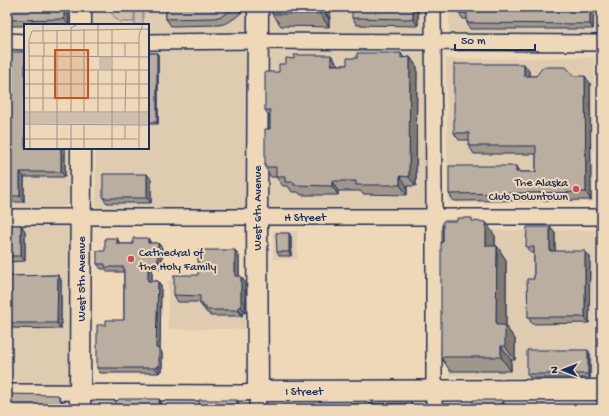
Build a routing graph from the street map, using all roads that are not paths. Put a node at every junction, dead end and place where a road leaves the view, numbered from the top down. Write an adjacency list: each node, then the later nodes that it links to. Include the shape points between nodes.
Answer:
1 (81, 7): 4 (main road)
2 (258, 7): 6 (main road, West 6th Avenue)
3 (433, 7): 9 (street)
4 (81, 24)
5 (7, 41): 7 (street)
6 (258, 41): 8 (street); 9 (street); 15 (main road, West 6th Avenue)
7 (24, 42)
8 (149, 42)
9 (433, 42): 10 (street); 12 (street)
10 (602, 43)
11 (81, 149): 14 (main road, West 5th Avenue)
12 (434, 216): 15 (street, H Street); 16 (street, H Street); 20 (street)
13 (7, 217): 14 (street, H Street)
14 (81, 217): 15 (street, H Street); 21 (main road, West 5th Avenue)
15 (257, 217): 19 (main road, West 6th Avenue)
16 (602, 217)
17 (602, 390): 20 (main road, I Street)
18 (7, 392): 21 (street, I Street)
19 (258, 400): 20 (main road, I Street); 21 (street, I Street, via 244,393)
20 (434, 400)
21 (80, 401)

